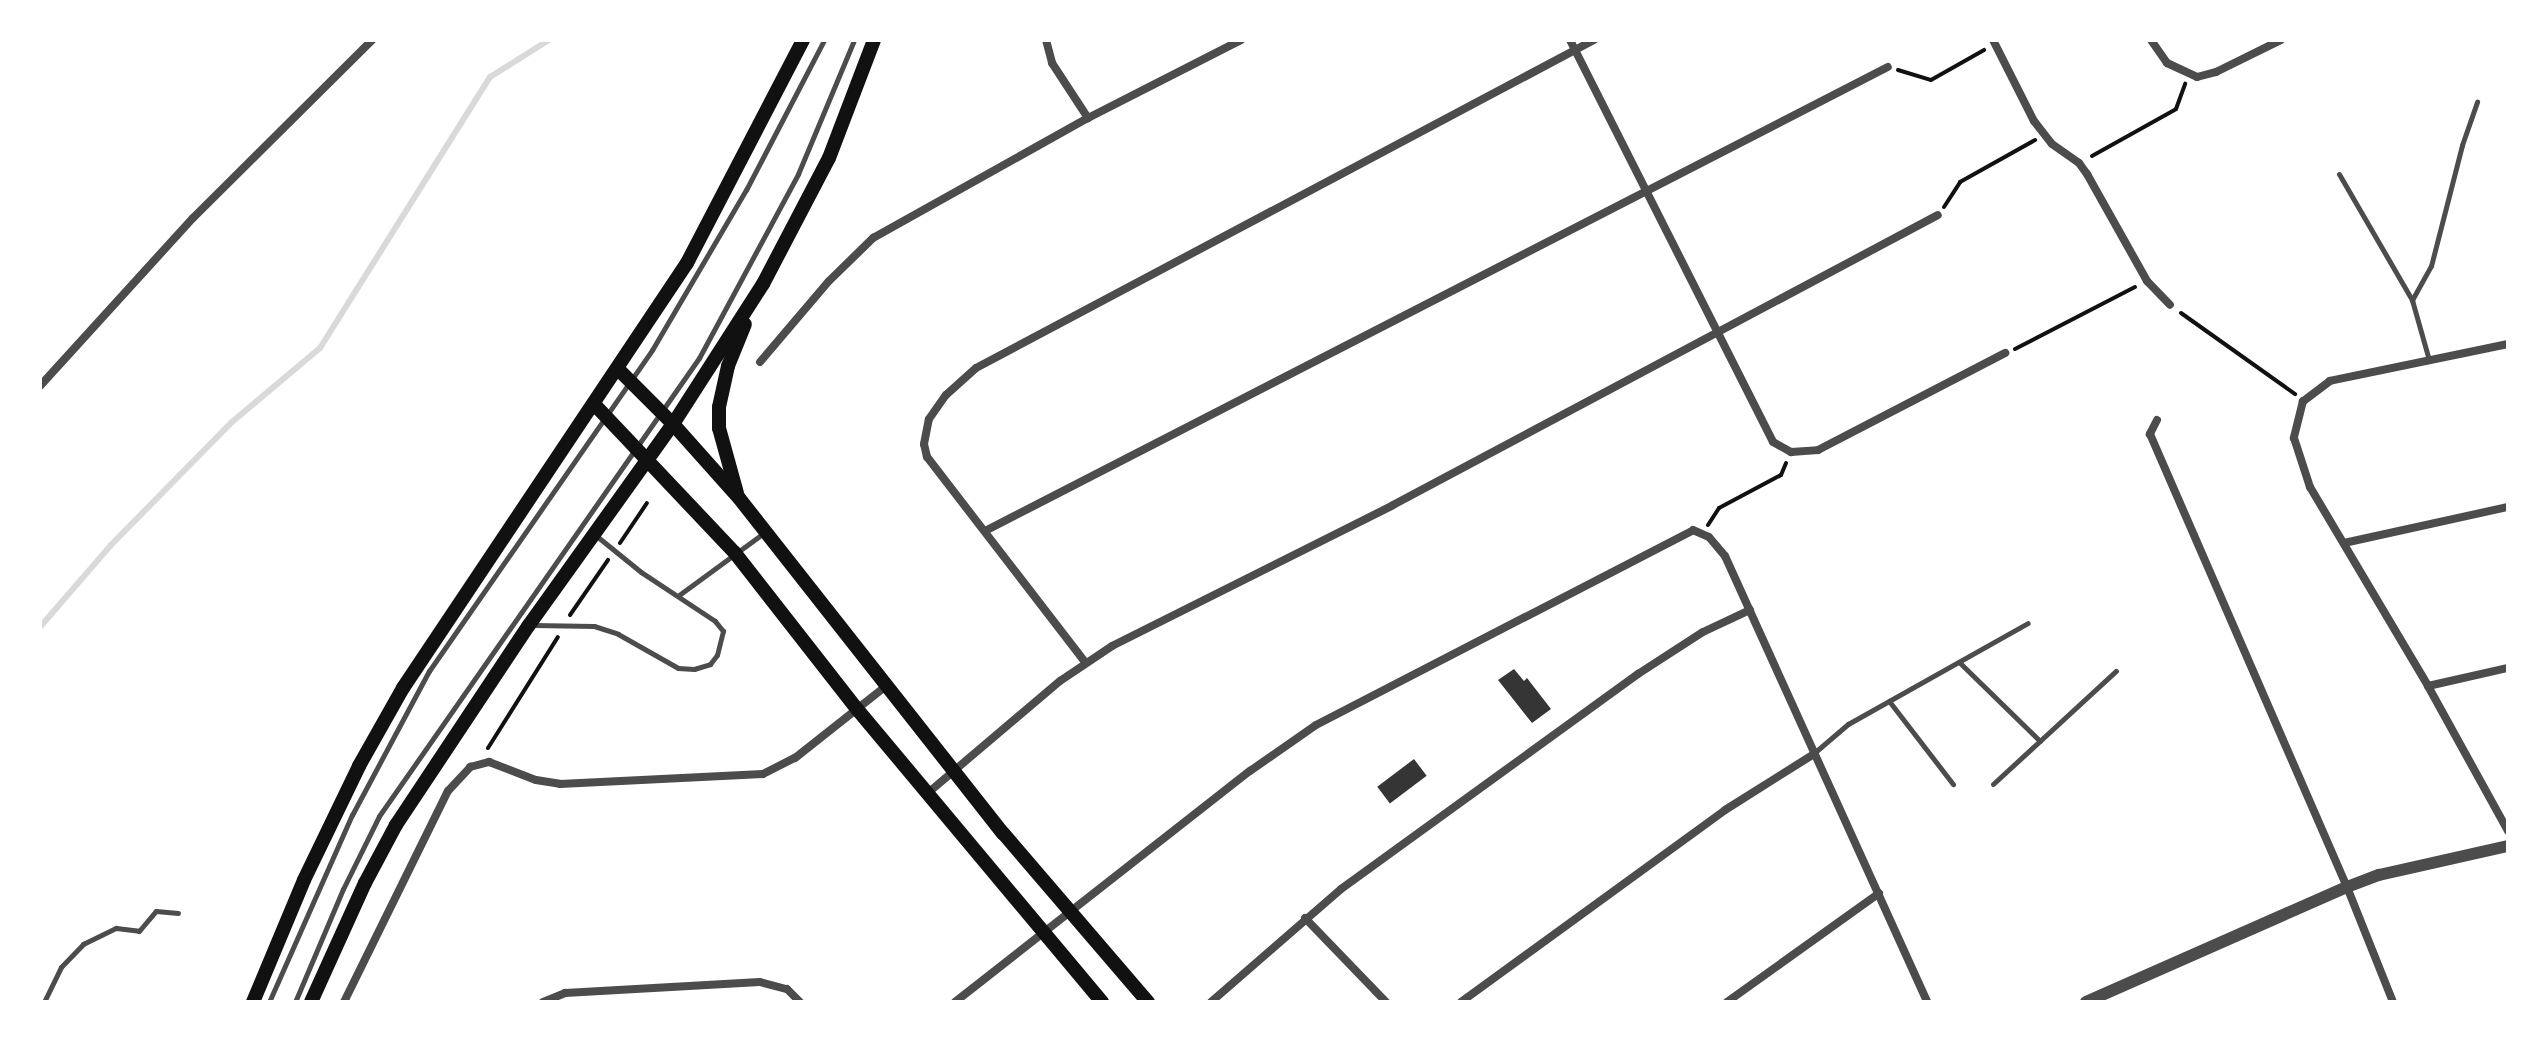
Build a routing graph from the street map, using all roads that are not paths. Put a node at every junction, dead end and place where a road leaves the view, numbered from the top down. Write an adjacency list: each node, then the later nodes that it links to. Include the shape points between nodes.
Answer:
1 (372, 40): 30 (street, via 193,218)
2 (803, 40): 28 (main road, via 687,263)
3 (824, 40): 29 (lane, via 704,264)
4 (854, 40): 32 (lane, via 764,244)
5 (874, 40): 20 (main road, via 829,158)
6 (1046, 40): 16 (street, via 1052,63)
7 (1241, 40): 16 (street)
8 (1570, 40): 13 (street)
9 (1594, 40): 13 (street)
10 (2151, 40): 11 (street, via 2167,63 2197,77)
11 (2281, 40)
12 (1994, 42): 22 (street, via 2044,135 2079,163 2147,281)
13 (1575, 50): 18 (street); 39 (street, via 962,379 929,419 924,444 941,479)
14 (1888, 67): 18 (street)
15 (2477, 102): 21 (lane, via 2431,266)
16 (1088, 118): 27 (street, via 873,238)
17 (2339, 174): 21 (lane)
18 (1645, 190): 23 (street); 39 (street)
19 (1938, 215): 23 (street)
20 (763, 284): 35 (main road); 37 (main road, via 728,366 719,407 719,428)
21 (2412, 300): 26 (lane)
22 (2170, 305)
23 (1719, 333): 25 (street, via 1766,432 1791,452 1818,450); 48 (street)
24 (2508, 344): 26 (street)
25 (2005, 353)
26 (2429, 360): 42 (street, via 2330,381 2303,401 2296,420 2296,451 2310,487)
27 (760, 362)
28 (618, 369): 29 (main road); 31 (main road)
29 (630, 381): 32 (main road); 33 (lane)
30 (40, 386)
31 (595, 405): 33 (main road); 71 (main road, via 403,688 311,865)
32 (662, 412): 35 (main road); 36 (lane)
33 (607, 417): 36 (main road); 72 (lane, via 421,683 352,815)
34 (2157, 420): 64 (street, via 2150,434)
35 (673, 424): 36 (main road); 37 (main road)
36 (642, 454): 41 (main road); 43 (main road); 73 (lane, via 379,816)
37 (739, 498): 40 (main road)
38 (2508, 507): 42 (street)
39 (985, 531): 48 (street)
40 (765, 532): 43 (lane); 53 (main road)
41 (594, 534): 44 (lane); 47 (main road)
42 (2344, 543): 52 (street)
43 (735, 553): 44 (lane); 55 (main road)
44 (679, 595): 47 (lane, via 723,631 710,664 678,668 594,626)
45 (1750, 610): 57 (street); 66 (street, via 1725,556 1702,533 1675,536 1316,725); 68 (street, via 1703,632 1638,674)
46 (2028, 623): 49 (lane)
47 (529, 625): 74 (main road, via 396,825)
48 (1085, 662): 58 (street)
49 (1959, 662): 54 (lane); 56 (lane)
50 (2508, 668): 52 (street)
51 (2116, 671): 56 (lane)
52 (2428, 686): 62 (street)
53 (885, 687): 55 (street); 58 (main road)
54 (1889, 701): 57 (lane, via 1848,724); 59 (lane)
55 (857, 709): 61 (main road); 75 (street, via 782,767 738,778 560,784 499,764 478,763 461,773 448,791)
56 (2040, 741): 60 (lane)
57 (1814, 754): 65 (street); 83 (street, via 1725,810)
58 (953, 771): 61 (street); 66 (main road)
59 (1953, 784)
60 (1993, 784)
61 (929, 792): 69 (main road)
62 (2508, 831)
63 (2508, 846): 64 (street)
64 (2347, 887): 86 (street); 87 (street)
65 (1879, 893): 84 (street); 85 (street)
66 (1069, 911): 69 (street); 80 (main road)
67 (178, 913): 70 (lane, via 156,911 142,929 116,928 83,944 61,967)
68 (1305, 918): 81 (street); 82 (street)
69 (1042, 934): 78 (street); 79 (main road)
70 (44, 1002)
71 (253, 1002)
72 (269, 1002)
73 (295, 1002)
74 (311, 1002)
75 (344, 1002)
76 (543, 1002): 77 (street, via 565,993 760,982 787,989)
77 (800, 1002)
78 (955, 1002)
79 (1102, 1002)
80 (1148, 1002)
81 (1211, 1002)
82 (1386, 1002)
83 (1461, 1002)
84 (1727, 1002)
85 (1927, 1002)
86 (2086, 1002)
87 (2393, 1002)

